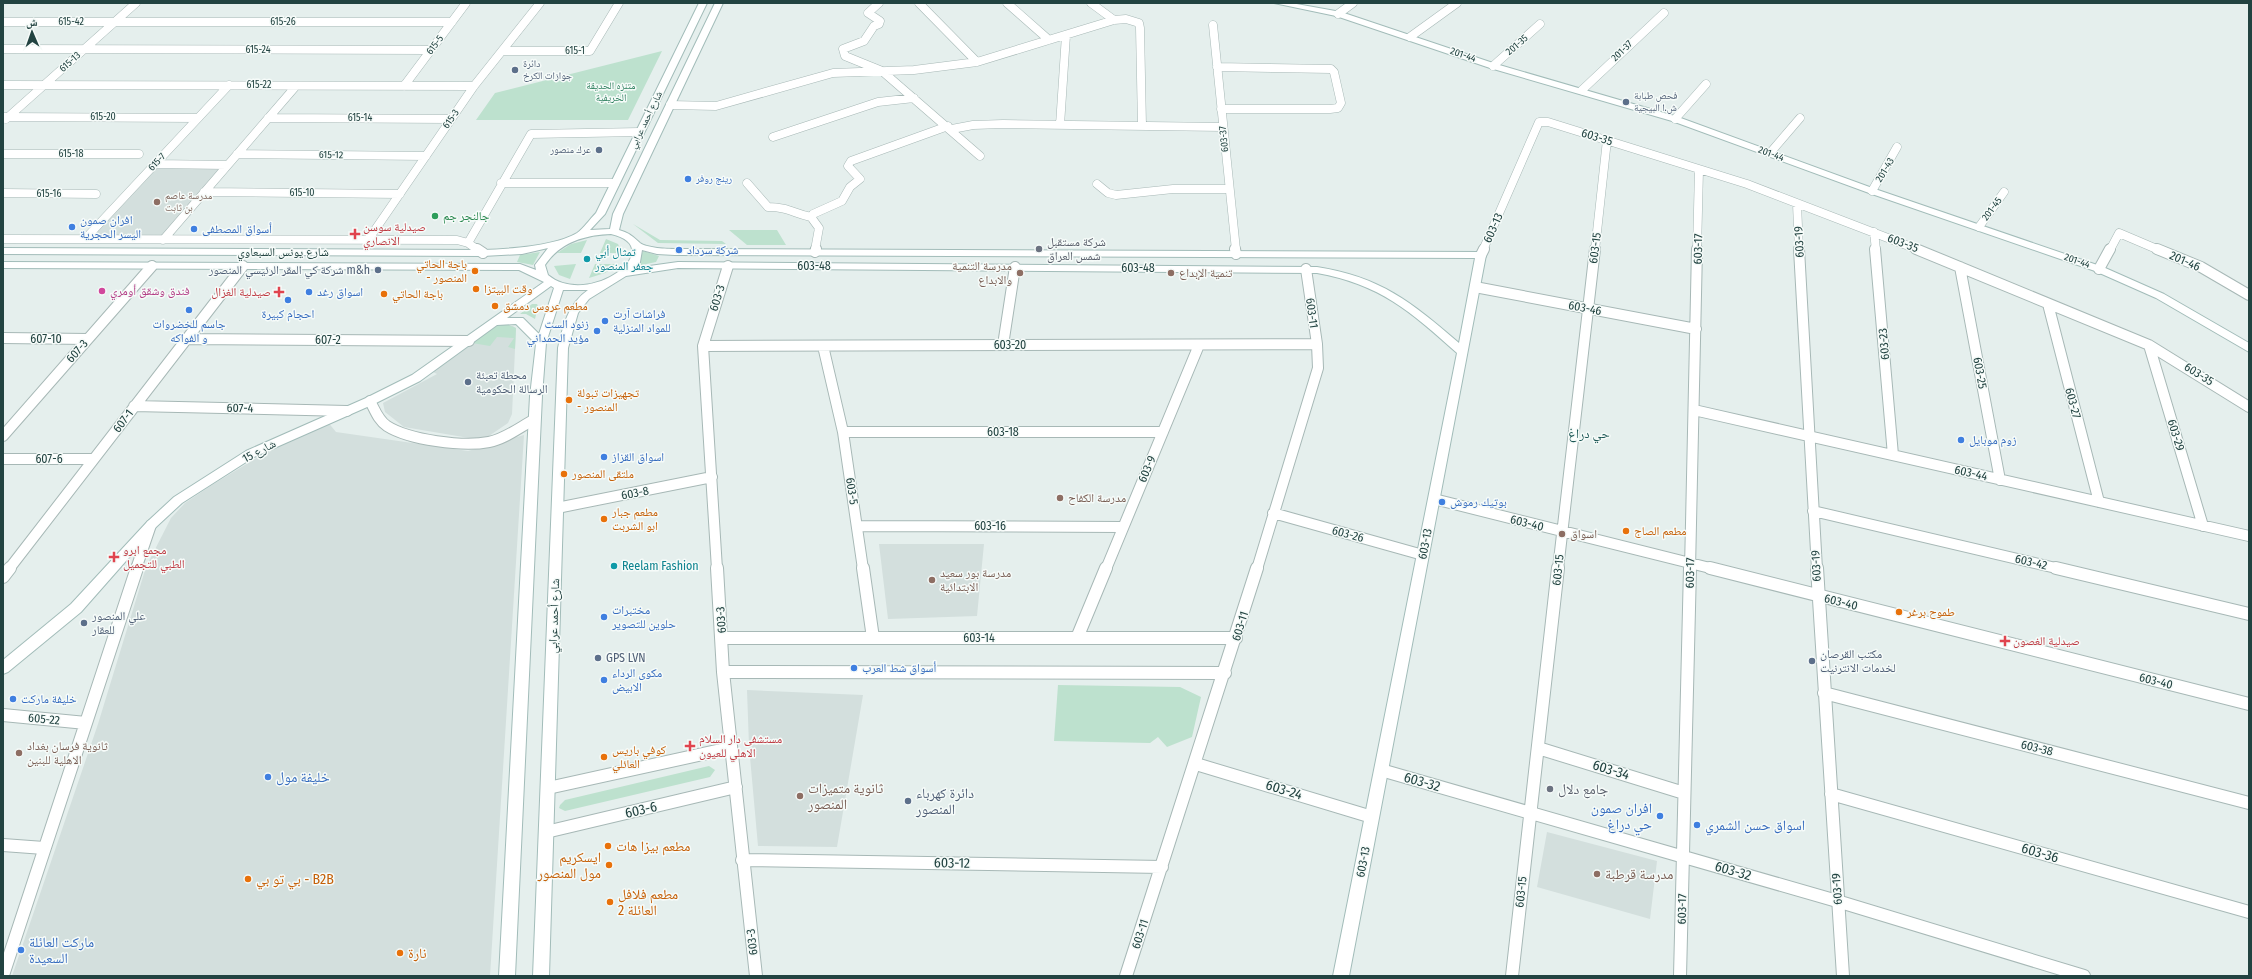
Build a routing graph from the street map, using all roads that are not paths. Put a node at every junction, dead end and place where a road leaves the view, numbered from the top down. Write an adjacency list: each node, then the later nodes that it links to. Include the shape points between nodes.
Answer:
1 (136, 3): 18 (street, 615-13)
2 (466, 3): 19 (street, 615-5)
3 (540, 3): 28 (street, 615-3)
4 (619, 3): 28 (street, 615-1, via 590,51)
5 (703, 3): 55 (street, شارع أحمد عرابي)
6 (719, 3): 42 (street, شارع أحمد عرابي)
7 (879, 3): 32 (street, via 868,13 880,21 879,24 874,26 864,40 842,49 845,56)
8 (919, 3): 29 (street)
9 (1007, 3): 24 (street)
10 (1091, 3): 16 (street)
11 (1278, 3): 15 (street, 201-44)
12 (1353, 3): 15 (street)
13 (1457, 3): 23 (street)
14 (1664, 13): 40 (street, 201-37)
15 (1338, 14): 23 (street, 201-44)
16 (1114, 20): 22 (street); 52 (street, via 1131,20 1140,25)
17 (3, 22): 18 (street, 615-42)
18 (114, 22): 19 (street, 615-26); 26 (street, 615-13)
19 (452, 22): 27 (street, 615-5)
20 (1540, 24): 30 (street, 201-35)
21 (1213, 25): 31 (street, 603-37)
22 (1066, 35): 24 (street); 51 (street)
23 (1410, 37): 30 (street, 201-44)
24 (1049, 40): 29 (street)
25 (3, 49): 26 (street, 615-24)
26 (84, 49): 27 (street, 615-24); 36 (street, 615-13)
27 (431, 50): 38 (street, 615-5)
28 (504, 51): 39 (street, 615-3)
29 (977, 62): 32 (street, via 914,70)
30 (1493, 66): 40 (street, 201-44)
31 (1217, 67): 43 (street, 603-37); 43 (street, via 1330,69 1334,72 1341,103 1338,108 1330,109)
32 (882, 70): 41 (street); 42 (street, via 832,73 716,106)
33 (1706, 84): 46 (street)
34 (3, 85): 36 (street, 615-22)
35 (228, 85): 36 (street, 615-22); 37 (street, 615-22); 44 (street, 615-7)
36 (43, 86): 48 (street, 615-13)
37 (296, 86): 38 (street, 615-22); 45 (street)
38 (404, 86): 39 (street, 615-22)
39 (474, 86): 49 (street, 615-3)
40 (1582, 90): 46 (street, 201-44)
41 (914, 98): 54 (street); 56 (street, via 878,102)
42 (670, 105): 82 (street, شارع أحمد عرابي, via 618,214)
43 (1221, 109): 53 (street, 603-37)
44 (198, 118): 48 (street, 615-20); 65 (street, 615-7)
45 (268, 118): 49 (street, 615-14); 62 (street)
46 (1674, 118): 59 (street, 201-44)
47 (1800, 118): 59 (street)
48 (5, 119)
49 (451, 119): 63 (street, 615-3)
50 (1539, 122): 57 (street, 603-35, via 1548,122); 98 (street, 603-13)
51 (1060, 125): 52 (street); 54 (street, via 987,124)
52 (1142, 126): 53 (street)
53 (1223, 127): 72 (street, 603-37)
54 (950, 128): 64 (street); 80 (street, via 851,161 848,166 859,181 850,188 842,201)
55 (640, 132): 68 (street, شارع أحمد عرابي); 70 (street, via 531,134)
56 (773, 137)
57 (1607, 140): 67 (street, 603-35); 114 (street, 603-15)
58 (1897, 147): 73 (street, 201-43)
59 (1770, 153): 73 (street, 201-44)
60 (3, 154): 61 (street, 615-18)
61 (139, 154)
62 (237, 154): 63 (street, 615-12); 66 (street)
63 (426, 156): 78 (street, 615-3)
64 (980, 156)
65 (155, 164): 66 (street); 86 (street, 615-7)
66 (228, 165): 74 (street)
67 (1700, 170): 79 (street, 603-35, via 1747,184); 116 (street, 603-17)
68 (615, 183): 70 (street); 84 (street, شارع أحمد عرابي, via 600,214)
69 (747, 183): 80 (street, via 768,208 784,207)
70 (501, 184): 90 (street)
71 (1097, 184): 72 (street, via 1108,193 1116,195 1173,189)
72 (1229, 189): 96 (street, 603-37)
73 (1872, 191): 81 (street, 201-44)
74 (204, 192): 78 (street, 615-10); 87 (street)
75 (2004, 192): 81 (street, 201-45)
76 (3, 193): 77 (street, 615-16)
77 (96, 194)
78 (400, 194): 88 (street, 615-3)
79 (1797, 204): 83 (street, 603-35); 139 (street, 603-19)
80 (811, 217): 93 (street, via 819,228)
81 (1979, 227): 108 (street, 201-44)
82 (614, 232): 84 (street, شارع يونس السبعاوي); 91 (street, via 628,237)
83 (1874, 232): 104 (street, 603-35); 140 (street, 603-23)
84 (582, 234): 89 (street, شارع يونس السبعاوي)
85 (3, 239): 86 (street)
86 (85, 239): 87 (street)
87 (163, 240): 88 (street)
88 (368, 240): 90 (street)
89 (562, 241): 94 (street, شارع يونس السبعاوي, via 532,250); 110 (street, via 547,252 540,265)
90 (468, 242): 94 (street)
91 (636, 245): 93 (street, 603-48, via 666,252); 109 (street, via 636,259)
92 (3, 251): 94 (street, شارع يونس السبعاوي)
93 (815, 252): 95 (street, 603-48)
94 (483, 253)
95 (974, 253): 96 (street, 603-48); 103 (street)
96 (1236, 254): 97 (street, 603-48)
97 (1272, 254): 98 (street, 603-48); 106 (street)
98 (1481, 254): 111 (street, 603-13)
99 (3, 265): 100 (street, شارع يونس السبعاوي)
100 (152, 266): 101 (street, شارع يونس السبعاوي); 118 (street, 607-3)
101 (243, 266): 110 (street, شارع يونس السبعاوي, via 520,268); 119 (street, 607-1)
102 (728, 266): 103 (street, 603-48); 109 (street, 603-48, via 664,266); 126 (street, 603-3)
103 (973, 267): 105 (street, 603-48)
104 (1960, 267): 113 (street, 603-35); 144 (street, 603-25)
105 (1015, 268): 106 (street, 603-48); 123 (street)
106 (1275, 269): 107 (street, 603-48)
107 (1306, 269): 122 (street, 603-11); 129 (street, 603-48, via 1340,273 1382,288 1415,311)
108 (2099, 269): 112 (street, 201-46, via 2119,233 2201,268); 128 (street, 201-44, via 2160,296)
109 (618, 277): 110 (street, شارع يونس السبعاوي, via 587,288); 147 (street, شارع أحمد عرابي, via 586,296 580,302 568,326 563,348)
110 (551, 282): 115 (street, شارع 15); 121 (street)
111 (1475, 287): 114 (street, 603-46); 129 (street, 603-13)
112 (2249, 295)
113 (2048, 304): 125 (street, 603-35); 146 (street, 603-27)
114 (1588, 308): 116 (street, 603-46); 154 (street, 603-15)
115 (493, 325): 120 (street, شارع 15); 121 (street, via 510,319 518,320)
116 (1696, 329): 133 (street, 603-17)
117 (3, 338): 118 (street, 607-10)
118 (88, 339): 138 (street, 607-3)
119 (188, 339): 120 (street, 607-2); 131 (street, 607-1)
120 (469, 341): 130 (street, شارع 15, via 416,378)
121 (541, 343): 135 (street)
122 (1316, 344): 124 (street, 603-20); 149 (street, 603-11, via 1318,368)
123 (1003, 345): 124 (street, 603-20); 127 (street, 603-20)
124 (1199, 345): 137 (street, 603-9)
125 (2149, 345): 132 (street, 603-35, via 2177,360); 152 (street, 603-29)
126 (703, 346): 127 (street, 603-20); 143 (street, 603-3)
127 (823, 346): 136 (street, 603-5)
128 (2249, 348)
129 (1462, 352): 145 (street, 603-13)
130 (370, 401): 134 (street, شارع 15); 135 (street, via 381,422 392,429 409,435 471,444 497,439)
131 (134, 406): 134 (street, 607-4); 142 (street, 607-1)
132 (2249, 407)
133 (1694, 410): 139 (street, 603-44); 157 (street, 603-17)
134 (347, 411): 150 (street, شارع 15, via 250,454 178,500)
135 (535, 419): 192 (street)
136 (843, 432): 137 (street, 603-18); 151 (street, 603-5)
137 (1163, 432): 153 (street, 603-9)
138 (3, 436)
139 (1808, 436): 140 (street, 603-44); 148 (street, 603-19)
140 (1893, 455): 144 (street, 603-44)
141 (3, 459): 142 (street, 607-6)
142 (94, 459): 158 (street, 607-1)
143 (712, 477): 147 (street, 603-8); 161 (street, 603-3)
144 (2000, 480): 146 (street, 603-44)
145 (1434, 499): 154 (street, 603-40); 156 (street, 603-13)
146 (2099, 502): 152 (street, 603-44)
147 (557, 508): 177 (street, شارع أحمد عرابي)
148 (1813, 511): 159 (street, 603-19); 160 (street, 603-42)
149 (1274, 513): 156 (street, 603-26); 164 (street, 603-11)
150 (151, 525): 165 (street, شارع 15, via 76,608); 171 (street)
151 (858, 526): 153 (street, 603-16); 162 (street, 603-5)
152 (2203, 526): 155 (street, 603-44)
153 (1122, 527): 163 (street, 603-9)
154 (1562, 532): 157 (street, 603-40); 173 (street, 603-15)
155 (2249, 536)
156 (1423, 555): 175 (street, 603-13)
157 (1690, 564): 159 (street, 603-40); 178 (street, 603-17)
158 (3, 577)
159 (1818, 596): 168 (street, 603-19); 169 (street, 603-40)
160 (2249, 614)
161 (722, 638): 162 (street, 603-14); 166 (street, 603-3)
162 (873, 638): 163 (street, 603-14)
163 (1077, 638): 164 (street, 603-14)
164 (1236, 638): 167 (street, 603-11)
165 (3, 668)
166 (723, 672): 167 (street); 172 (street, 603-3)
167 (1225, 673): 174 (street, 603-11)
168 (1824, 693): 179 (street, 603-19); 180 (street, 603-38)
169 (2249, 704)
170 (3, 715): 171 (street, 605-22)
171 (86, 723): 185 (street)
172 (730, 748): 176 (street, 603-3); 177 (street)
173 (1538, 748): 178 (street, 603-34); 181 (street, 603-15)
174 (1196, 764): 182 (street, 603-24); 188 (street, 603-11)
175 (1381, 770): 181 (street, 603-32); 182 (street, 603-13)
176 (736, 787): 183 (street, 603-6); 187 (street, 603-3)
177 (548, 788): 183 (street, شارع أحمد عرابي)
178 (1684, 793): 186 (street, 603-17)
179 (1831, 794): 189 (street, 603-19); 190 (street, 603-36)
180 (2249, 803)
181 (1530, 813): 186 (street, 603-32); 197 (street, 603-15)
182 (1372, 817): 196 (street, 603-13)
183 (546, 832): 193 (street, شارع أحمد عرابي)
184 (3, 845): 185 (street)
185 (44, 848): 191 (street)
186 (1683, 856): 189 (street, 603-32); 198 (street, 603-17)
187 (742, 860): 188 (street, 603-12); 194 (street, 603-3)
188 (1162, 867): 195 (street, 603-11)
189 (1837, 901): 199 (street, 603-19); 200 (street, 603-32)
190 (2249, 912)
191 (3, 975)
192 (506, 976)
193 (541, 976)
194 (756, 976)
195 (1126, 976)
196 (1341, 976)
197 (1512, 976)
198 (1680, 976)
199 (1843, 976)
200 (2084, 976)

